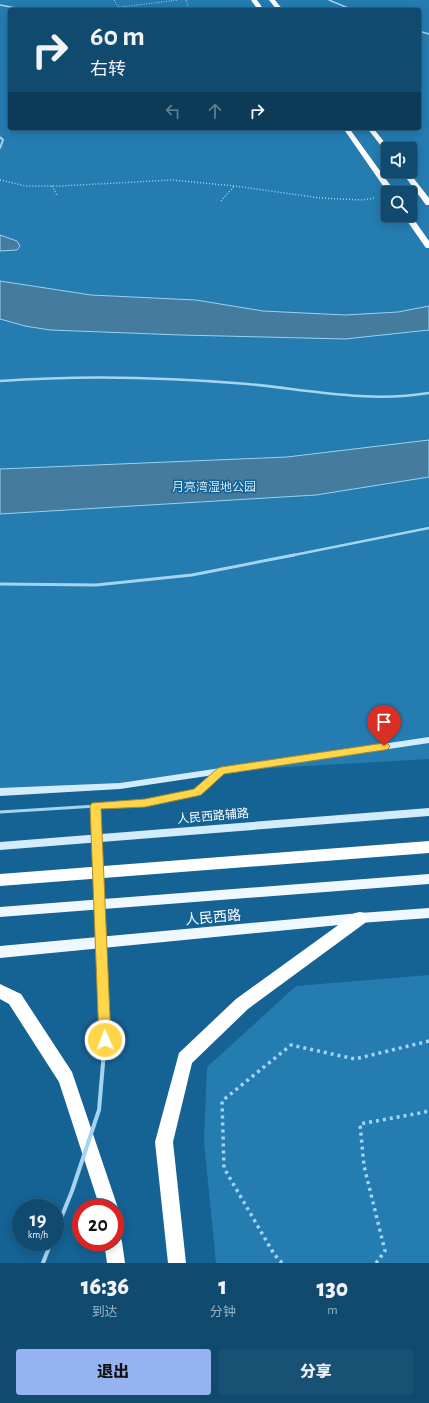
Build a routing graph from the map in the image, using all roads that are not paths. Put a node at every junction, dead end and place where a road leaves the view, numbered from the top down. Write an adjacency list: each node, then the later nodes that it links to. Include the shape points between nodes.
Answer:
1 (272, 0): 5 (highway)
2 (329, 0): 6 (lane)
3 (0, 5): 4 (lane)
4 (16, 8)
5 (278, 8)
6 (348, 8)
7 (347, 130): 13 (highway)
8 (372, 130): 10 (highway)
9 (0, 138): 11 (lane, via 3,140)
10 (381, 142)
11 (0, 148)
12 (409, 178): 14 (highway)
13 (387, 186)
14 (429, 203)
15 (412, 222): 16 (highway)
16 (429, 246)
17 (0, 381): 18 (lane, via 61,378 158,379 262,386 340,396 382,397)
18 (429, 393)
19 (429, 528): 20 (lane, via 192,575 96,585)
20 (0, 584)
21 (429, 740): 22 (street)
22 (221, 770): 23 (street, via 120,786); 24 (lane, via 197,792 145,803)
23 (0, 792)
24 (96, 806): 25 (lane); 37 (lane, bridge, via 105,1040 99,1110)
25 (0, 812)
26 (429, 812): 27 (street, 人民西路辅路)
27 (0, 846)
28 (429, 847): 30 (highway)
29 (429, 879): 31 (main road, 人民西路)
30 (0, 880)
31 (0, 912)
32 (429, 913): 33 (main road, 人民西路)
33 (360, 918): 34 (main road, 人民西路); 42 (highway, via 242,1004 185,1058 164,1142)
34 (0, 952)
35 (0, 990): 36 (highway, via 16,999 66,1078)
36 (105, 1199)
37 (64, 1211)
38 (48, 1251): 40 (lane)
39 (114, 1251): 41 (highway)
40 (43, 1263)
41 (116, 1263)
42 (177, 1263)

